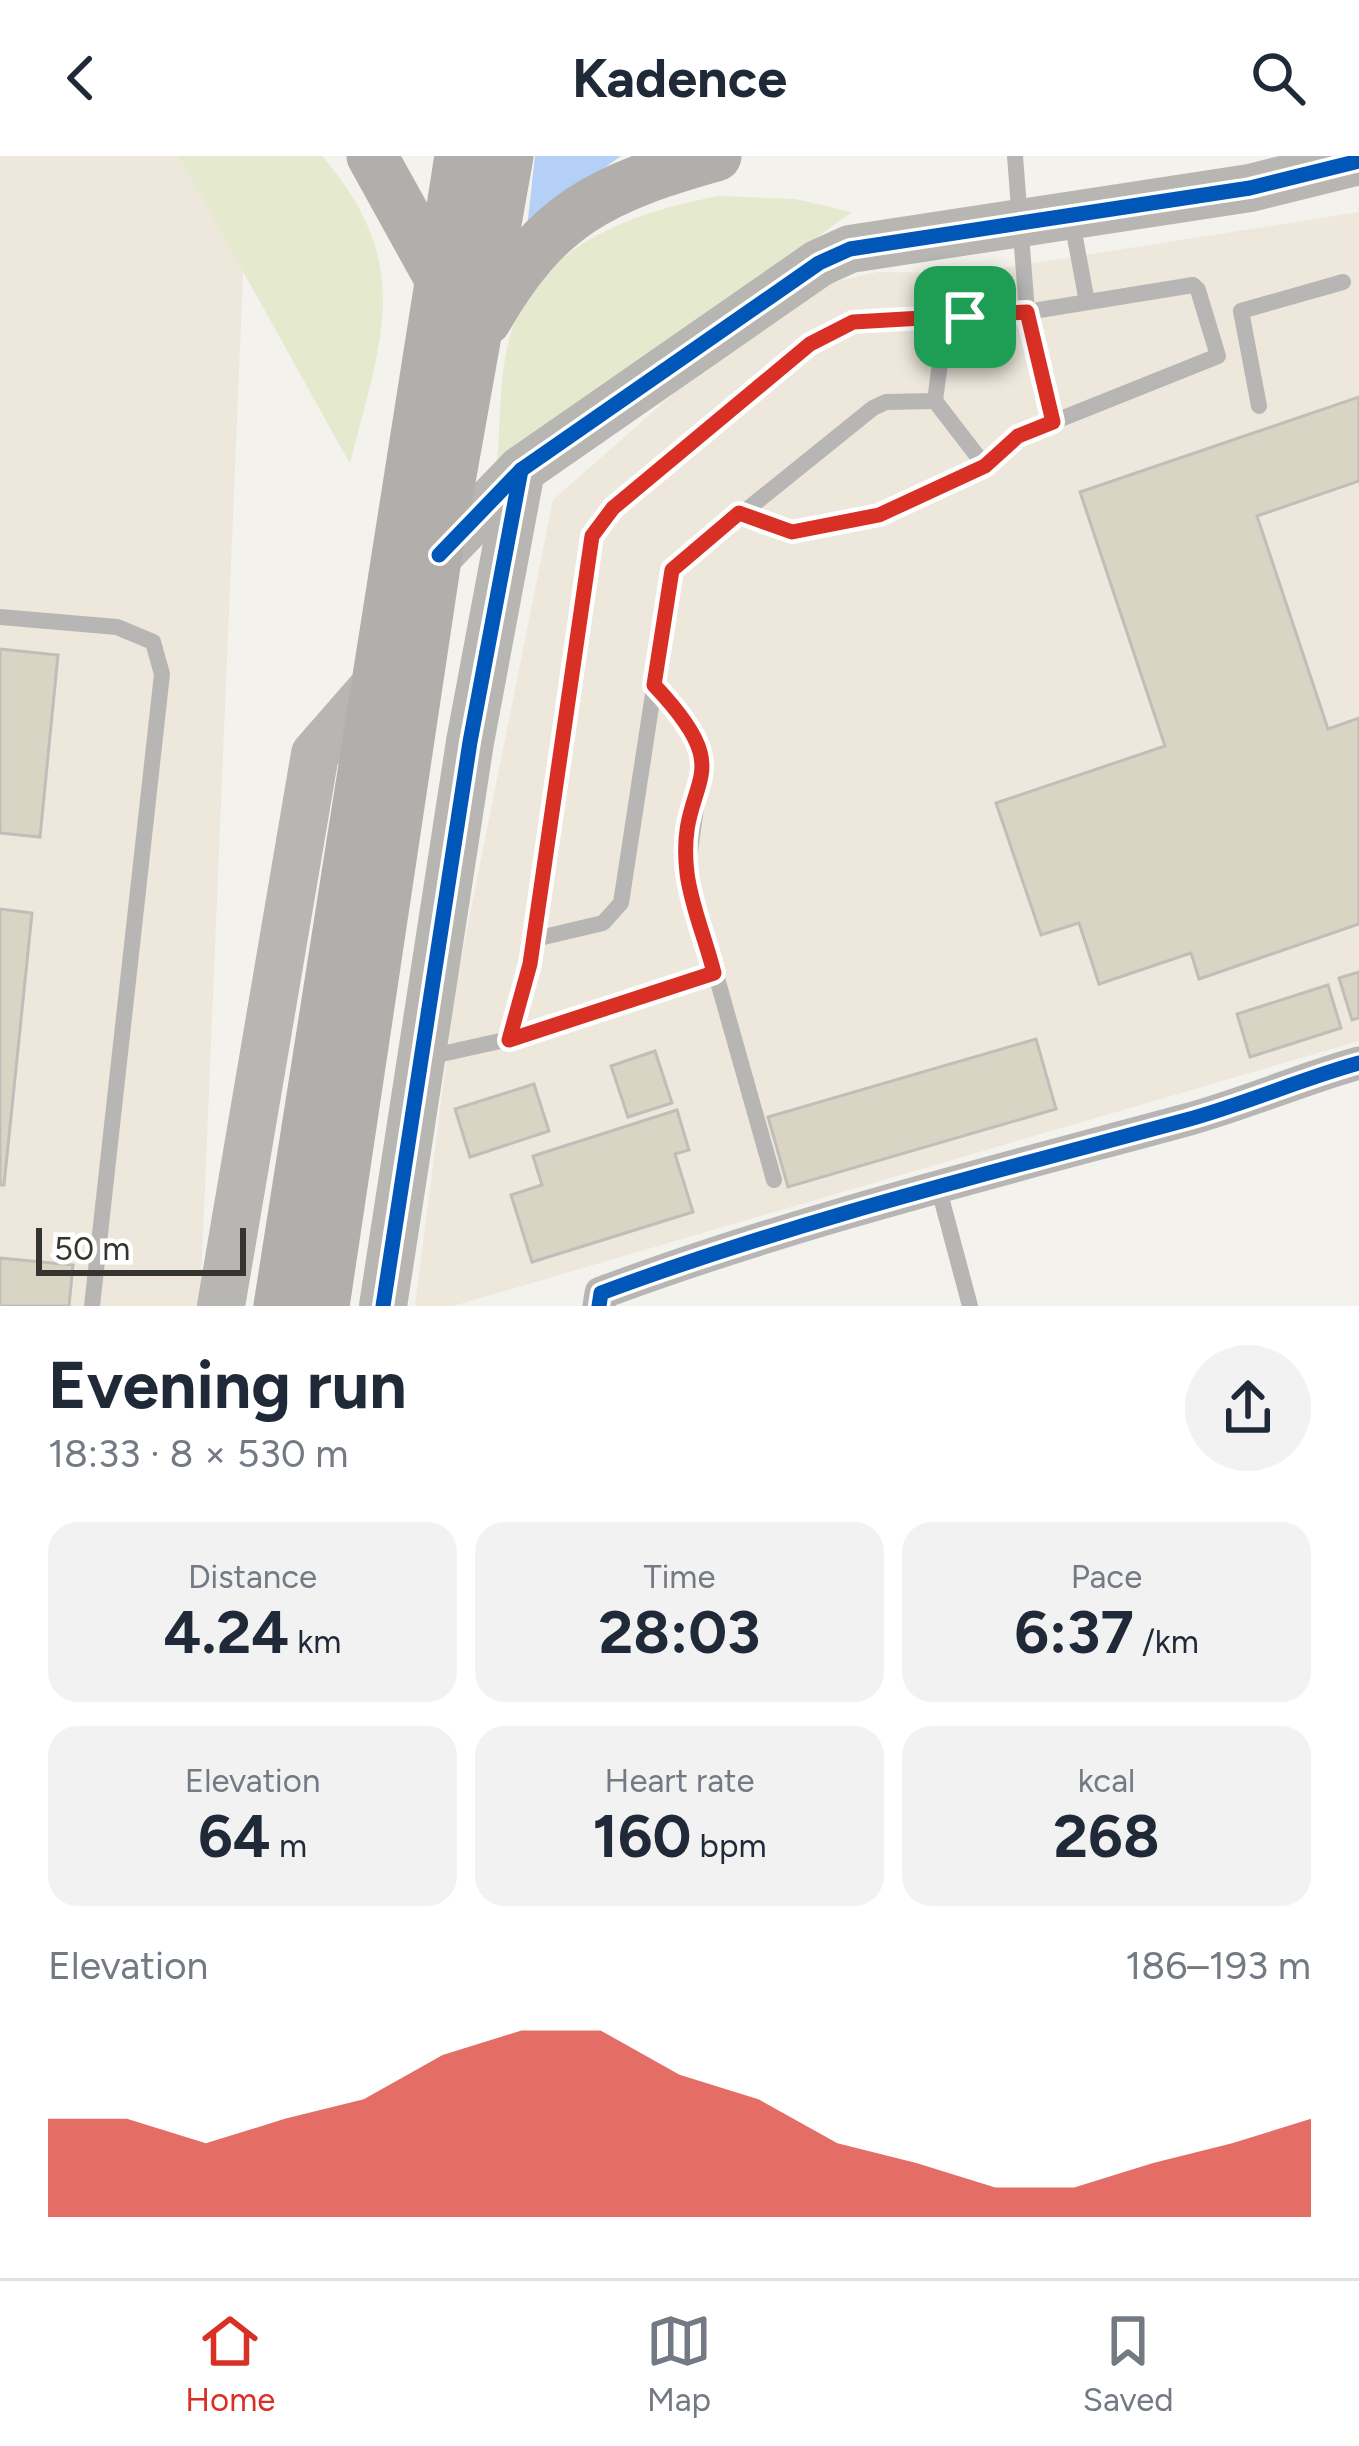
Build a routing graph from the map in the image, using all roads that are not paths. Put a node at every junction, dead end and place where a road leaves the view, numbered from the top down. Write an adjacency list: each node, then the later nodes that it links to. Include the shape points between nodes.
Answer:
1 (371, 156): 9 (main road)
2 (460, 156): 9 (main road)
3 (508, 156): 14 (main road)
4 (716, 156): 14 (main road, via 607,190 559,224)
5 (1015, 156): 8 (lane)
6 (1359, 161): 7 (street, via 1250,188)
7 (1071, 215): 8 (street); 11 (lane)
8 (1017, 223): 12 (lane); 21 (street, via 889,238 819,263)
9 (440, 277): 25 (main road)
10 (1343, 282): 15 (lane, via 1244,308)
11 (1087, 302): 12 (lane); 16 (lane, via 1193,285)
12 (1027, 312): 13 (lane); 19 (lane)
13 (946, 317): 17 (lane); 27 (lane, via 853,322 810,344 613,508 592,536)
14 (476, 336): 23 (main road)
15 (1247, 349): 16 (lane); 18 (lane)
16 (1218, 356): 19 (lane)
17 (935, 401): 20 (lane); 22 (lane, via 873,408)
18 (1259, 406)
19 (1053, 422): 20 (lane, via 1018,436)
20 (985, 466): 22 (lane, via 879,515 820,529 792,532)
21 (521, 470): 23 (street); 30 (street)
22 (739, 513): 26 (lane, via 672,570)
23 (439, 555): 37 (main road)
24 (0, 617): 34 (lane, via 117,627 153,642 162,674)
25 (376, 683): 35 (street, via 315,754); 36 (main road)
26 (654, 685): 27 (lane, via 620,903 603,923); 28 (lane, via 704,752 687,872)
27 (531, 940): 29 (lane)
28 (714, 973): 29 (lane); 32 (lane)
29 (509, 1040): 30 (lane)
30 (421, 1059): 38 (street)
31 (1359, 1063): 33 (street, via 1190,1119)
32 (775, 1180)
33 (937, 1185): 39 (street, via 692,1259 601,1293); 40 (lane)
34 (92, 1306)
35 (221, 1306)
36 (279, 1306)
37 (324, 1306)
38 (383, 1306)
39 (598, 1306)
40 (970, 1306)

